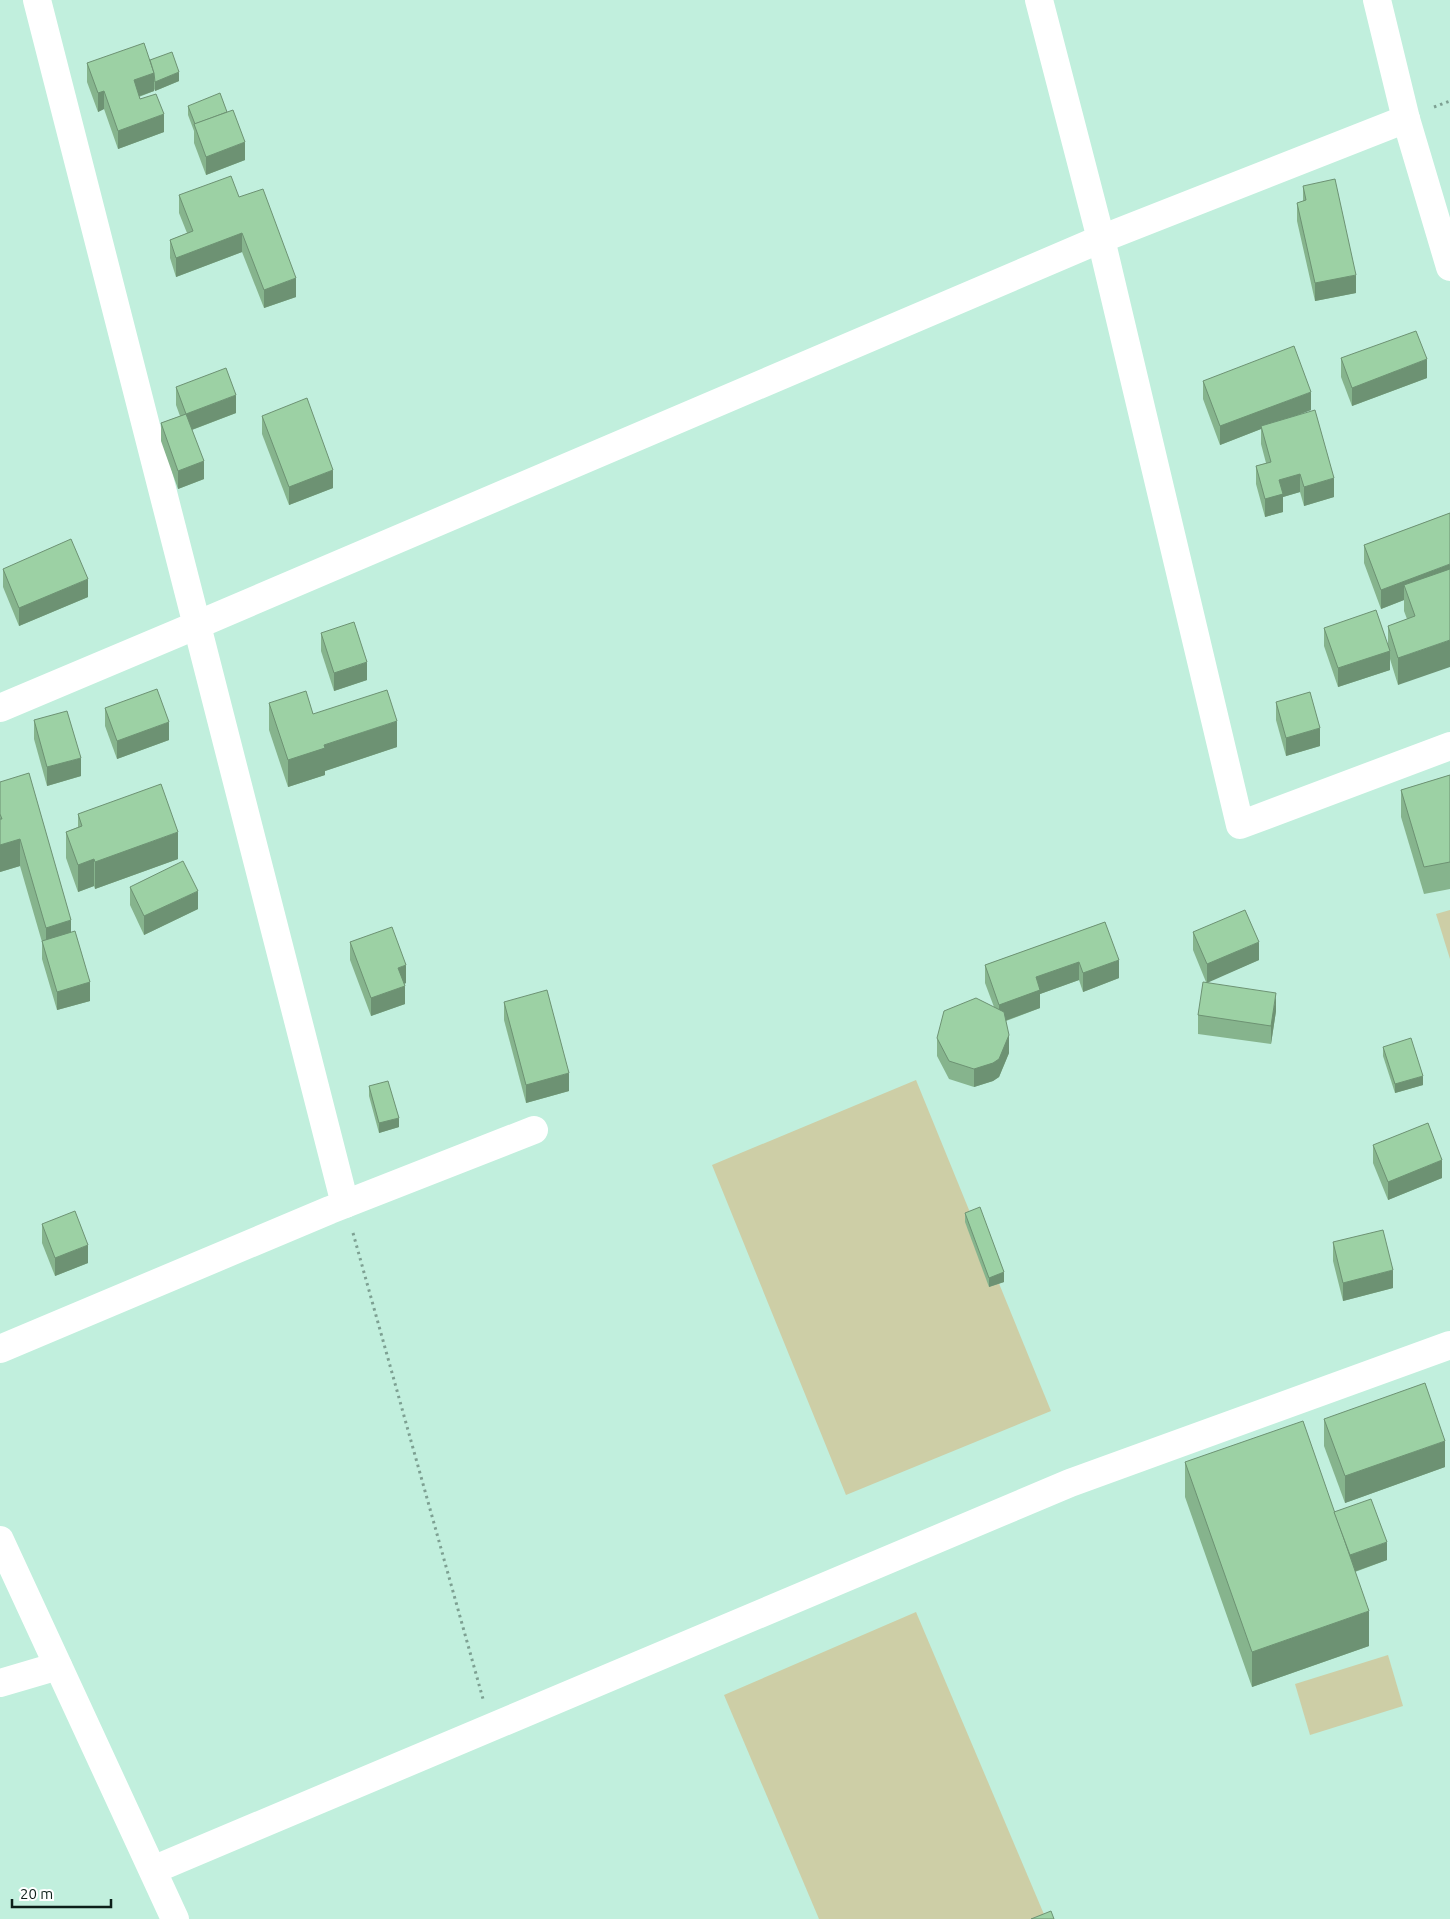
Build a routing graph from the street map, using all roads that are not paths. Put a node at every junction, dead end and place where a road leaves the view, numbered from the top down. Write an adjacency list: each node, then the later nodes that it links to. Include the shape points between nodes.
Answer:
1 (37, 0): 7 (street)
2 (1039, 0): 5 (street)
3 (1377, 0): 4 (street)
4 (1406, 119): 5 (street); 6 (street)
5 (1100, 239): 7 (street); 9 (street, via 1240,824)
6 (1450, 267)
7 (197, 625): 8 (street); 11 (street)
8 (0, 708)
9 (1450, 746)
10 (534, 1130): 11 (street)
11 (345, 1204): 13 (street)
12 (1450, 1344): 17 (street, via 1070,1483)
13 (0, 1349)
14 (0, 1540): 15 (street)
15 (58, 1666): 16 (street); 17 (street)
16 (0, 1683)
17 (153, 1870): 18 (street)
18 (176, 1919)

